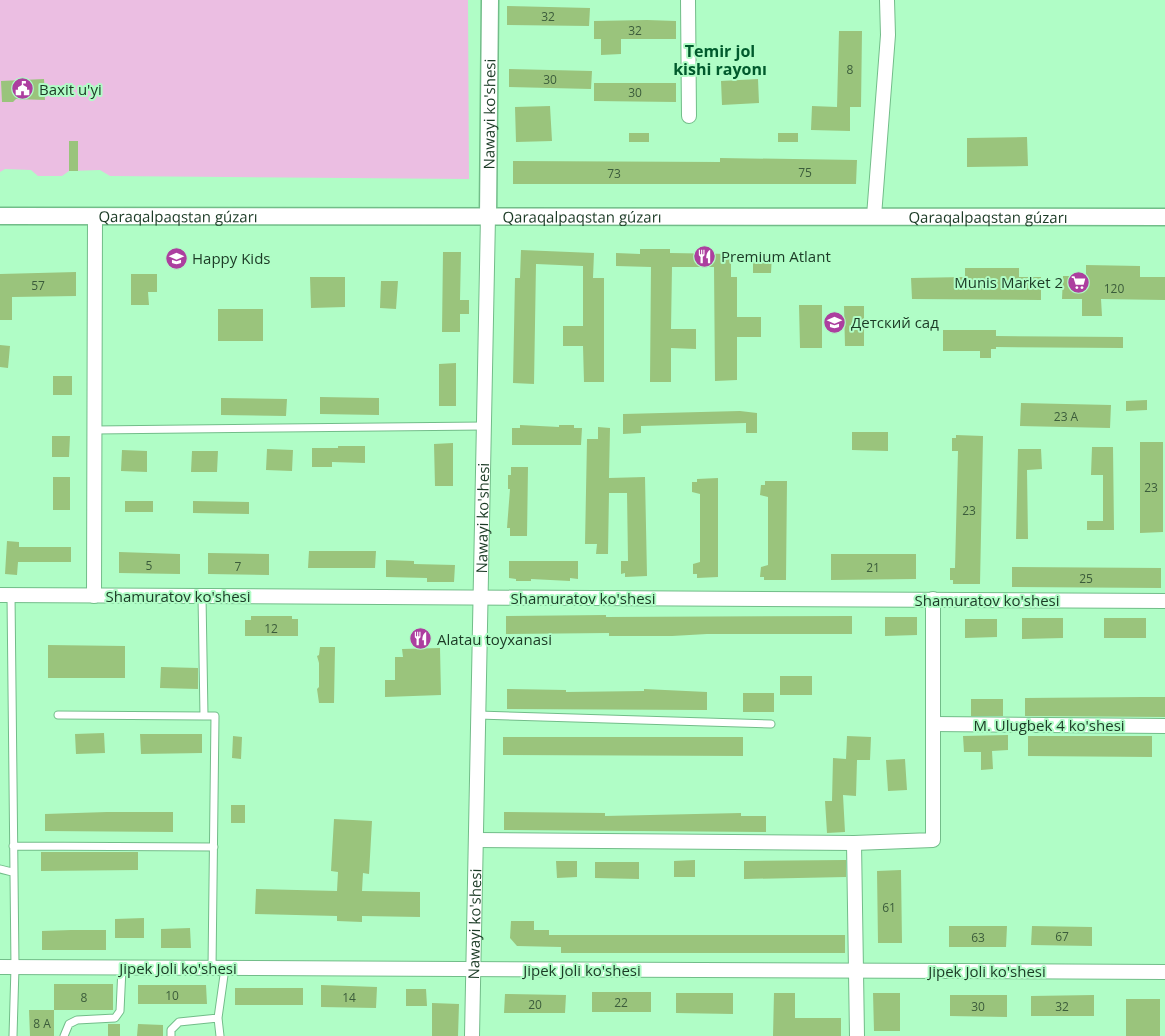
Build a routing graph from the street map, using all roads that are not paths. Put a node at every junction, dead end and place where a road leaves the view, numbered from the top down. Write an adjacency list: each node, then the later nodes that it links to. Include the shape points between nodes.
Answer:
1 (490, 0): 6 (street, Nawayi ko'shesi)
2 (688, 0): 4 (street)
3 (887, 0): 7 (street, via 888,35)
4 (689, 116)
5 (0, 216): 9 (street, Qaraqalpaqstan gúzarı)
6 (488, 216): 7 (street, Qaraqalpaqstan gúzarı); 9 (street, Qaraqalpaqstan gúzarı); 10 (street, Nawayi ko'shesi)
7 (874, 216): 8 (street, Qaraqalpaqstan gúzarı)
8 (1165, 216)
9 (95, 217): 11 (street)
10 (484, 426): 11 (lane); 15 (street, Nawayi ko'shesi)
11 (95, 430): 13 (street)
12 (5, 595): 13 (street, Shamuratov ko'shesi); 26 (lane)
13 (94, 596): 14 (street, Shamuratov ko'shesi)
14 (202, 596): 15 (street, Shamuratov ko'shesi); 20 (lane)
15 (481, 597): 16 (street, Shamuratov ko'shesi); 19 (street, Nawayi ko'shesi)
16 (933, 599): 17 (street, Shamuratov ko'shesi); 22 (street)
17 (1165, 601)
18 (58, 715): 20 (lane)
19 (478, 715): 21 (lane); 24 (street, Nawayi ko'shesi)
20 (204, 716): 27 (lane, via 215,716)
21 (772, 724)
22 (933, 724): 23 (street, M. Ulugbek 4 ko'shesi); 25 (street, via 933,840)
23 (1165, 726)
24 (476, 840): 25 (street); 34 (street, Nawayi ko'shesi)
25 (854, 843): 35 (street)
26 (13, 846): 27 (lane); 29 (lane)
27 (214, 847): 33 (lane)
28 (0, 869): 29 (lane)
29 (12, 872): 31 (lane)
30 (0, 967): 31 (street, Jipek Joli ko'shesi)
31 (15, 967): 32 (street, Jipek Joli ko'shesi); 38 (lane)
32 (122, 968): 33 (street, Jipek Joli ko'shesi); 39 (lane, via 120,1011 115,1018 77,1020 69,1024)
33 (219, 968): 34 (street, Jipek Joli ko'shesi); 37 (lane)
34 (474, 969): 35 (street, Jipek Joli ko'shesi); 42 (street, Nawayi ko'shesi)
35 (856, 971): 36 (street, Jipek Joli ko'shesi); 43 (street)
36 (1165, 972)
37 (218, 1018): 40 (lane, via 179,1022 170,1030); 41 (lane)
38 (13, 1036)
39 (64, 1036)
40 (171, 1036)
41 (220, 1036)
42 (472, 1036)
43 (857, 1036)

